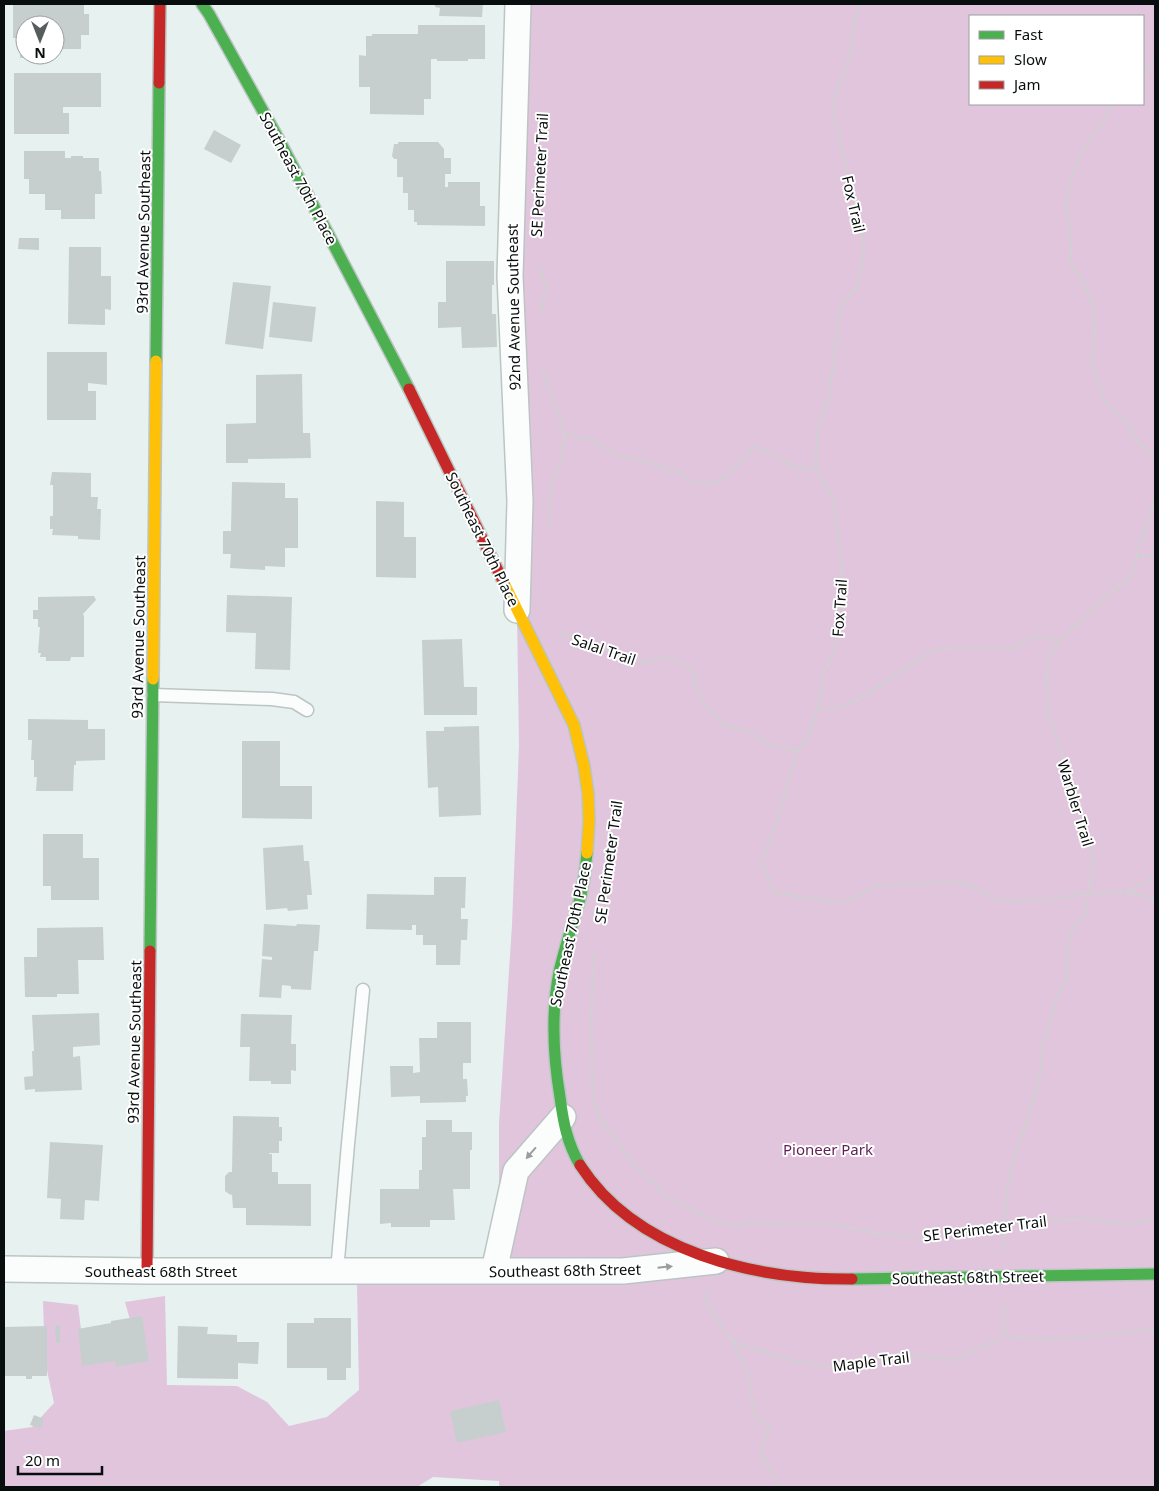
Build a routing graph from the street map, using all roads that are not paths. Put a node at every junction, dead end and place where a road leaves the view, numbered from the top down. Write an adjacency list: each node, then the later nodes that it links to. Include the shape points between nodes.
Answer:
1 (160, 4): 5 (street, 93rd Avenue Southeast)
2 (202, 4): 4 (street, Southeast 70th Place, via 279,140 395,361)
3 (518, 4): 4 (street, 92nd Avenue Southeast, via 510,276 520,501)
4 (517, 610): 8 (street, Southeast 70th Place, via 574,725 588,782 587,848 581,890 557,984 552,1022 554,1066)
5 (153, 696): 6 (lane, via 272,699 294,702); 12 (street, 93rd Avenue Southeast)
6 (307, 710)
7 (363, 990): 13 (lane)
8 (563, 1117): 9 (street, Southeast 70th Place, via 570,1147 605,1198 638,1224 673,1245); 11 (street, one-way to 11, via 516,1171)
9 (716, 1261): 11 (street, Southeast 68th Street, one-way to 9, via 623,1272); 14 (street, Southeast 68th Street, via 798,1277 843,1279)
10 (4, 1269): 12 (street, Southeast 68th Street)
11 (494, 1270): 13 (street, Southeast 68th Street)
12 (147, 1272): 13 (street, Southeast 68th Street)
13 (337, 1272)
14 (1155, 1274)

